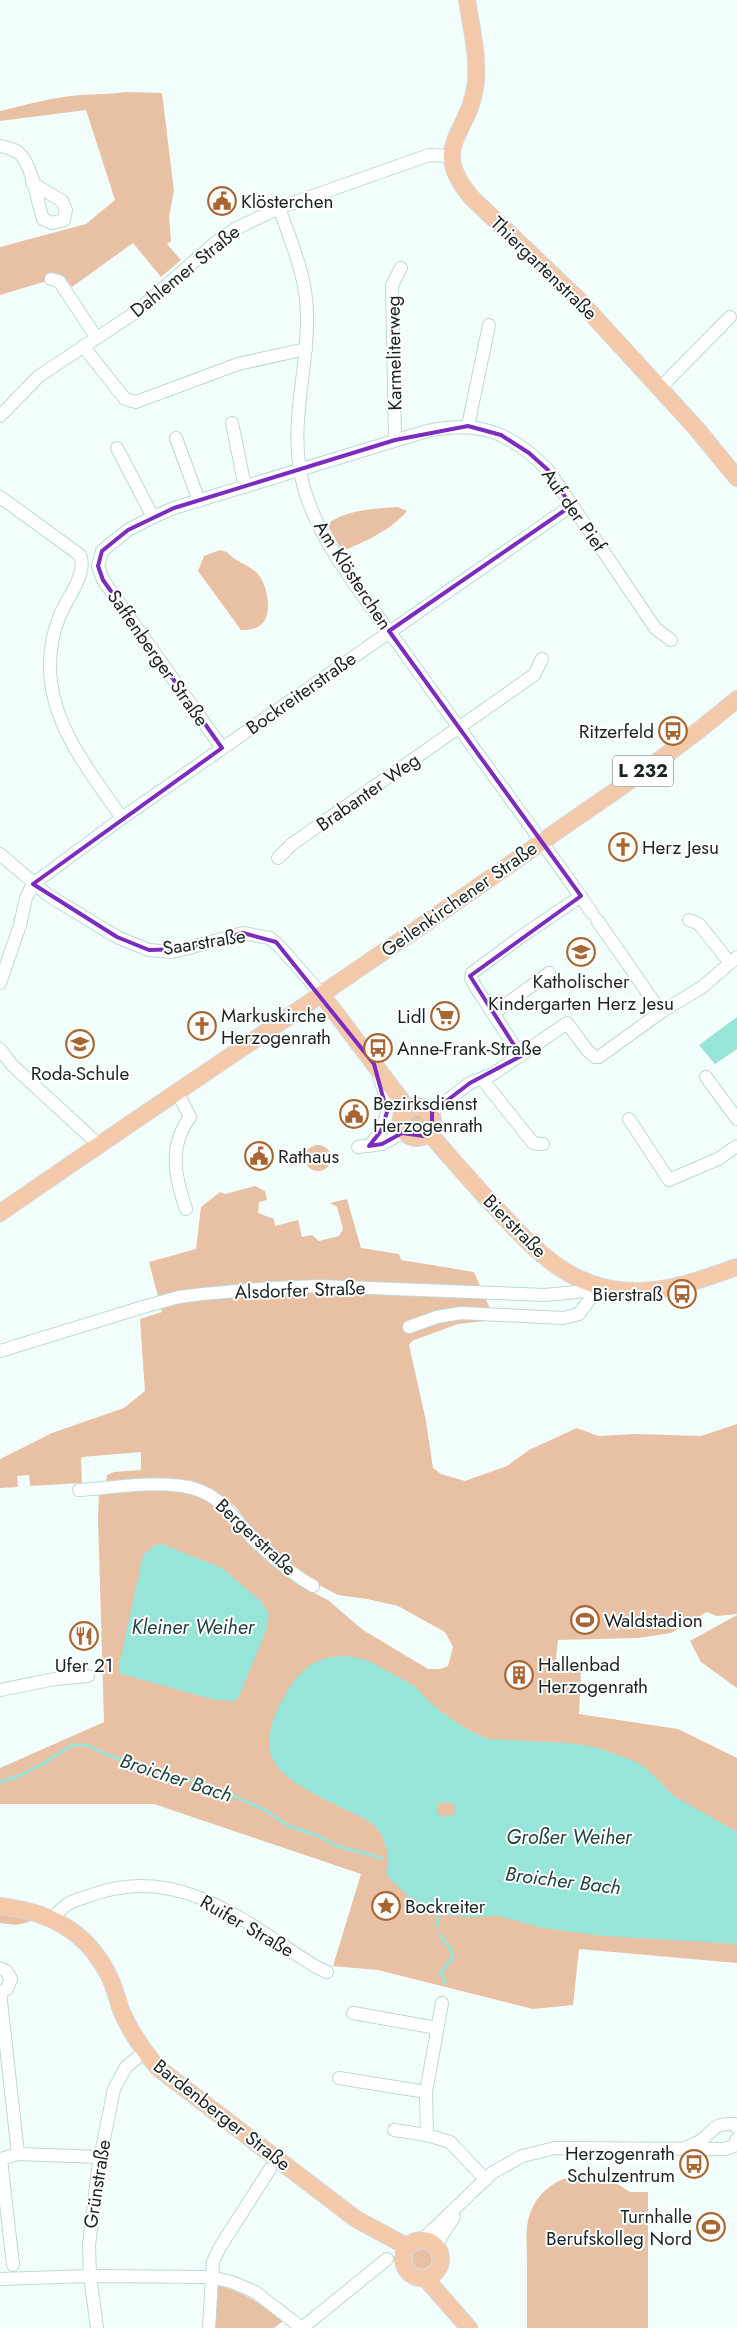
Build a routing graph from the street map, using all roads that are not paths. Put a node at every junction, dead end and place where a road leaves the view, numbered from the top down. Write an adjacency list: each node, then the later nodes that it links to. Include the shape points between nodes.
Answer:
1 (466, 0): 3 (main road, Thiergartenstraße, via 476,77 470,111 455,138)
2 (0, 146): 4 (street, via 21,155)
3 (451, 156): 5 (street, Dahlemer Straße, via 429,155); 13 (main road, Thiergartenstraße, via 455,176 472,198 577,298)
4 (32, 183)
5 (279, 208): 10 (street, Dahlemer Straße, via 235,229 215,243 156,296); 12 (street, Am Klösterchen, via 305,287)
6 (401, 268): 18 (street, Karmeliterweg, via 392,286)
7 (51, 278): 10 (street, via 59,281)
8 (730, 317): 13 (street)
9 (489, 325): 16 (street)
10 (96, 338): 11 (street, Dahlemer Straße)
11 (83, 346): 12 (street, via 124,399 136,402 238,364); 14 (street, Dahlemer Straße, via 39,376)
12 (306, 349): 20 (street, Am Klösterchen, via 298,406)
13 (660, 388): 21 (main road, Thiergartenstraße)
14 (0, 416)
15 (232, 423): 22 (street)
16 (468, 426): 18 (street, Auf der Pief, via 445,427); 25 (street, Auf der Pief, via 501,435 529,453 548,470)
17 (176, 438): 24 (street)
18 (395, 440): 20 (street, Auf der Pief)
19 (117, 448): 26 (street)
20 (300, 469): 22 (street, Auf der Pief); 28 (street, Am Klösterchen, via 318,526)
21 (737, 478)
22 (245, 487): 24 (street, Auf der Pief)
23 (0, 497): 34 (street, via 80,555 83,565 53,637 51,682 60,718 73,746)
24 (199, 501): 26 (street, Auf der Pief)
25 (571, 506): 28 (street, Bockreiterstraße); 29 (street, Auf der Pief, via 656,628)
26 (153, 517): 27 (street, Auf der Pief, via 113,542 100,555)
27 (98, 566): 33 (street, Saffenberger Straße, via 103,580)
28 (389, 632): 32 (street, Am Klösterchen); 33 (street, Bockreiterstraße)
29 (671, 640)
30 (542, 659): 32 (street, Brabanter Weg, via 534,675)
31 (737, 699): 35 (main road, Geilenkirchener Straße / L 232, via 683,744)
32 (459, 728): 35 (street, Am Klösterchen); 37 (street, Brabanter Weg, via 292,844)
33 (222, 748): 34 (street, Bockreiterstraße)
34 (122, 818): 38 (street, Bockreiterstraße)
35 (542, 841): 39 (street, Am Klösterchen); 44 (main road, Geilenkirchener Straße / L 232)
36 (0, 854): 38 (street, Saarstraße)
37 (278, 858)
38 (33, 884): 43 (street); 44 (street, Saarstraße, via 117,937 149,950 171,952 243,933 270,938)
39 (580, 896): 45 (street, Am Klösterchen); 46 (street, via 474,970 471,978)
40 (689, 920): 41 (street, via 699,924)
41 (733, 960): 45 (street, via 701,988)
42 (549, 973): 46 (street)
43 (0, 983)
44 (322, 995): 49 (main road); 52 (main road, Geilenkirchener Straße / L 232)
45 (661, 1012): 48 (street, via 599,1056 591,1054 567,1023)
46 (494, 1013): 48 (street)
47 (0, 1049): 59 (street, via 12,1065)
48 (521, 1056): 51 (street)
49 (374, 1064): 53 (main road); 57 (street, via 385,1092 387,1112 381,1130 363,1146 382,1144)
50 (706, 1077): 56 (street)
51 (482, 1079): 54 (street, via 470,1083); 60 (street, via 533,1143)
52 (177, 1092): 59 (main road, Geilenkirchener Straße / L 232); 62 (street, via 190,1118 182,1130 174,1159 177,1183)
53 (408, 1109): 54 (main road, via 418,1106); 57 (main road, via 401,1122)
54 (430, 1113): 58 (main road, via 433,1124)
55 (629, 1119): 61 (street, via 670,1180 718,1159)
56 (737, 1119)
57 (404, 1132): 58 (main road, via 413,1138)
58 (429, 1133): 65 (main road, Bierstraße, via 531,1247 579,1279)
59 (98, 1144): 63 (main road, Geilenkirchener Straße / L 232)
60 (543, 1144)
61 (737, 1146)
62 (186, 1209)
63 (0, 1213)
64 (737, 1267): 65 (main road, Bierstraße, via 668,1288 642,1291)
65 (608, 1289): 66 (street, via 590,1299 579,1314 564,1318 461,1313); 67 (street, Alsdorfer Straße, via 546,1295 319,1286 203,1294 143,1307)
66 (410, 1327)
67 (0, 1351)
68 (79, 1490): 69 (street, Bergerstraße, via 167,1484 202,1492 234,1514 272,1557 297,1578)
69 (314, 1586)
70 (88, 1676): 71 (street)
71 (0, 1690)
72 (0, 1906): 73 (main road, Bardenberger Straße, via 40,1913)
73 (54, 1919): 75 (street, Ruifer Straße, via 59,1910 78,1898 113,1888 158,1886 190,1894 223,1908); 79 (main road, Bardenberger Straße, via 80,1938 103,1965 129,2028)
74 (0, 1968): 87 (street, via 6,1970 11,1979 7,1989 0,1992)
75 (327, 1972)
76 (442, 2003): 78 (street)
77 (353, 2013): 78 (street)
78 (437, 2028): 81 (street)
79 (144, 2052): 88 (street, Grünstraße, via 126,2067 114,2089); 93 (main road, Bardenberger Straße, via 158,2068 356,2219 371,2236)
80 (339, 2078): 81 (street)
81 (426, 2092): 84 (street)
82 (737, 2128): 86 (street, via 734,2124 722,2124 702,2140)
83 (394, 2130): 84 (street)
84 (427, 2135): 91 (street, via 452,2143)
85 (737, 2139): 86 (street, via 734,2146 726,2150)
86 (685, 2148): 91 (street, via 555,2148 522,2156)
87 (18, 2154): 88 (street); 89 (street)
88 (100, 2157): 98 (street, Grünstraße, via 90,2225)
89 (1, 2159): 96 (street)
90 (270, 2169): 99 (street, via 220,2247)
91 (486, 2180): 92 (street)
92 (462, 2204): 93 (street); 94 (street)
93 (411, 2248): 94 (main road, via 430,2242); 100 (main road, via 406,2268 414,2276)
94 (437, 2248): 97 (main road, via 441,2257)
95 (386, 2259): 105 (street)
96 (13, 2265)
97 (439, 2267): 100 (main road); 102 (main road)
98 (90, 2276): 99 (street); 101 (street); 103 (street, Grünstraße)
99 (211, 2277): 104 (street); 105 (street, via 254,2292)
100 (425, 2278): 102 (main road)
101 (0, 2279)
102 (465, 2322)
103 (96, 2328)
104 (208, 2328)
105 (302, 2328)

